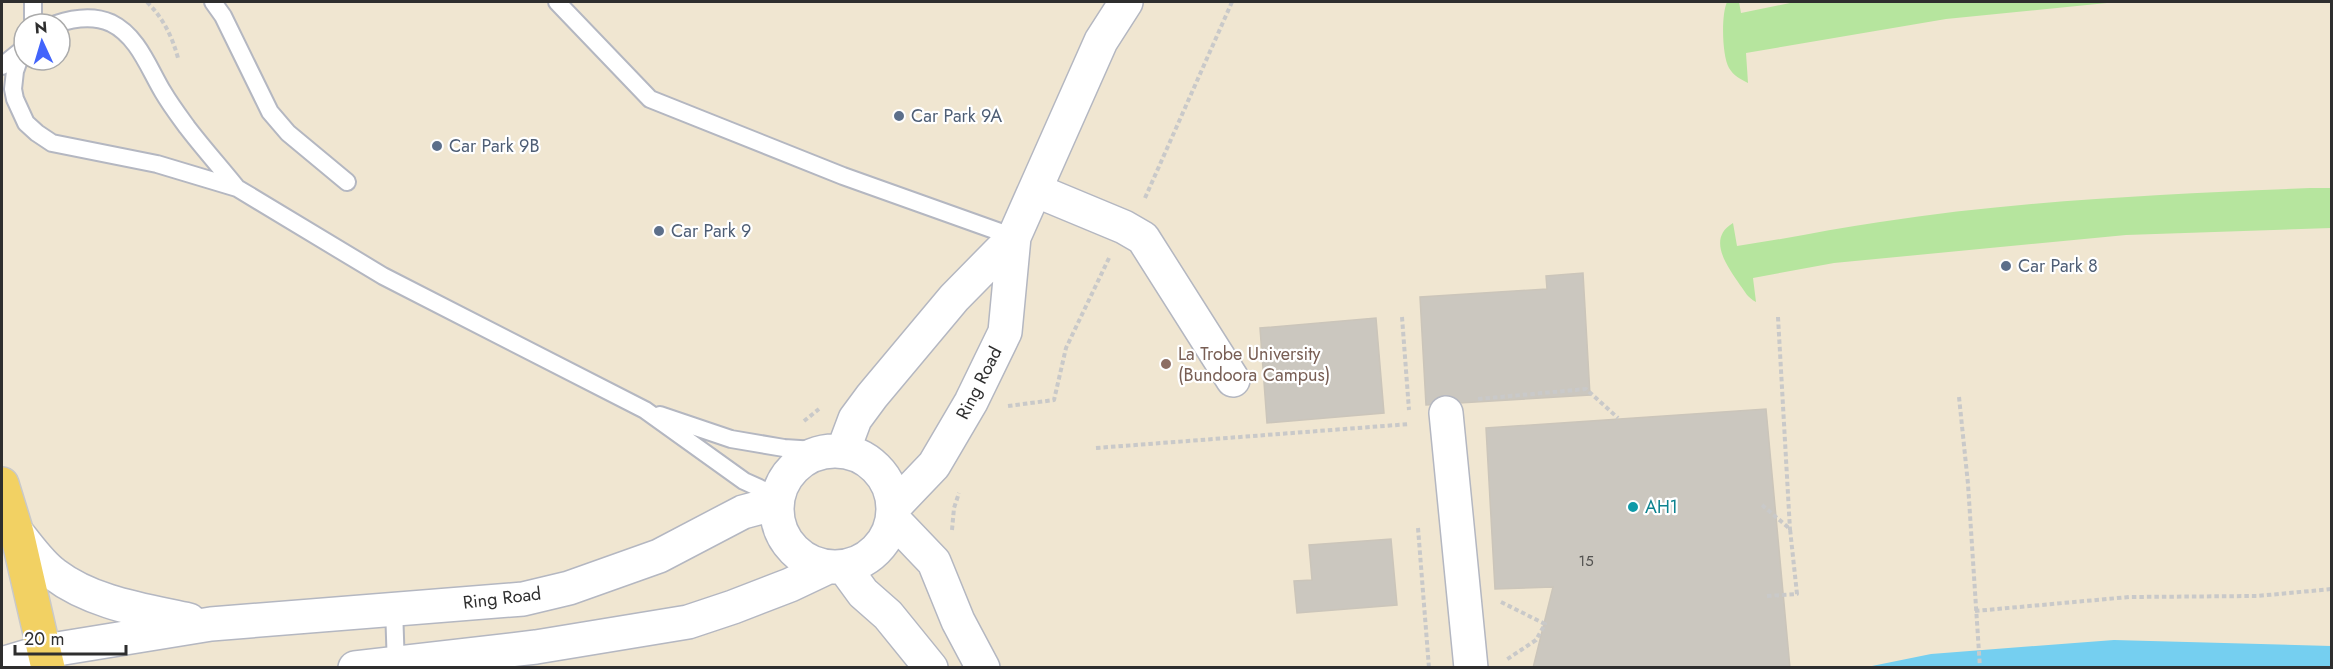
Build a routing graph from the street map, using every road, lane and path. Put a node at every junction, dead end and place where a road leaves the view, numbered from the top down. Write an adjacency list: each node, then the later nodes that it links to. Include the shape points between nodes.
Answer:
1 (147, 2): 7 (path, via 173,39)
2 (213, 2): 9 (lane, via 270,112 288,133)
3 (557, 2): 13 (lane, via 650,99 843,176)
4 (1126, 2): 11 (street, Ring Road, via 1101,41)
5 (1233, 2): 12 (path, via 1141,206)
6 (72, 20): 10 (lane, via 109,22 124,32 189,129)
7 (180, 66)
8 (16, 72): 10 (lane, via 15,99 26,123 44,139 59,146 157,164)
9 (347, 182)
10 (237, 188): 19 (lane, via 383,276)
11 (1035, 190): 12 (street); 13 (street, Ring Road)
12 (1124, 227): 15 (street, via 1143,238); 20 (path, via 1066,348 1054,400 1008,406)
13 (1014, 237): 21 (street, Ring Road, via 954,298); 31 (street, Ring Road, via 1005,332 934,465)
14 (1778, 317): 32 (path)
15 (1233, 380)
16 (1959, 397): 40 (path)
17 (1409, 406): 18 (path)
18 (1445, 406): 22 (path, via 1586,389); 37 (street)
19 (645, 410): 26 (lane, via 731,439 784,448); 29 (lane, via 744,481)
20 (1002, 416)
21 (855, 418): 23 (path, via 830,400 808,420); 26 (street, Ring Road)
22 (1618, 418)
23 (797, 423)
24 (1410, 424): 25 (path)
25 (1096, 448)
26 (838, 451): 29 (street, via 813,454 796,464); 31 (street, via 859,455 873,464 891,491)
27 (2, 484): 33 (main road)
28 (962, 486): 34 (path)
29 (776, 499): 35 (street, via 778,526 788,546 806,560); 39 (street, Ring Road, via 742,512 658,556 569,588 523,598)
30 (1762, 505): 32 (path)
31 (893, 514): 35 (street, via 888,533 871,556); 48 (street, via 934,562)
32 (1790, 528): 38 (path, via 1797,594)
33 (17, 533): 41 (street, Ring Road, via 53,574 86,592 131,608); 42 (main road)
34 (951, 534)
35 (836, 567): 45 (street, via 688,622); 47 (street, via 888,615)
36 (2331, 589): 40 (path, via 2257,596 2129,597)
37 (1463, 592): 43 (path, via 1482,593 1545,624 1536,640); 49 (street)
38 (1767, 596)
39 (394, 608): 41 (street, Ring Road); 45 (lane)
40 (1975, 611): 50 (path)
41 (211, 624): 42 (street, Ring Road)
42 (46, 659): 44 (street, Ring Road)
43 (1504, 662)
44 (2, 664)
45 (396, 666): 46 (street)
46 (355, 668)
47 (930, 668)
48 (983, 668)
49 (1471, 668)
50 (1980, 668)

